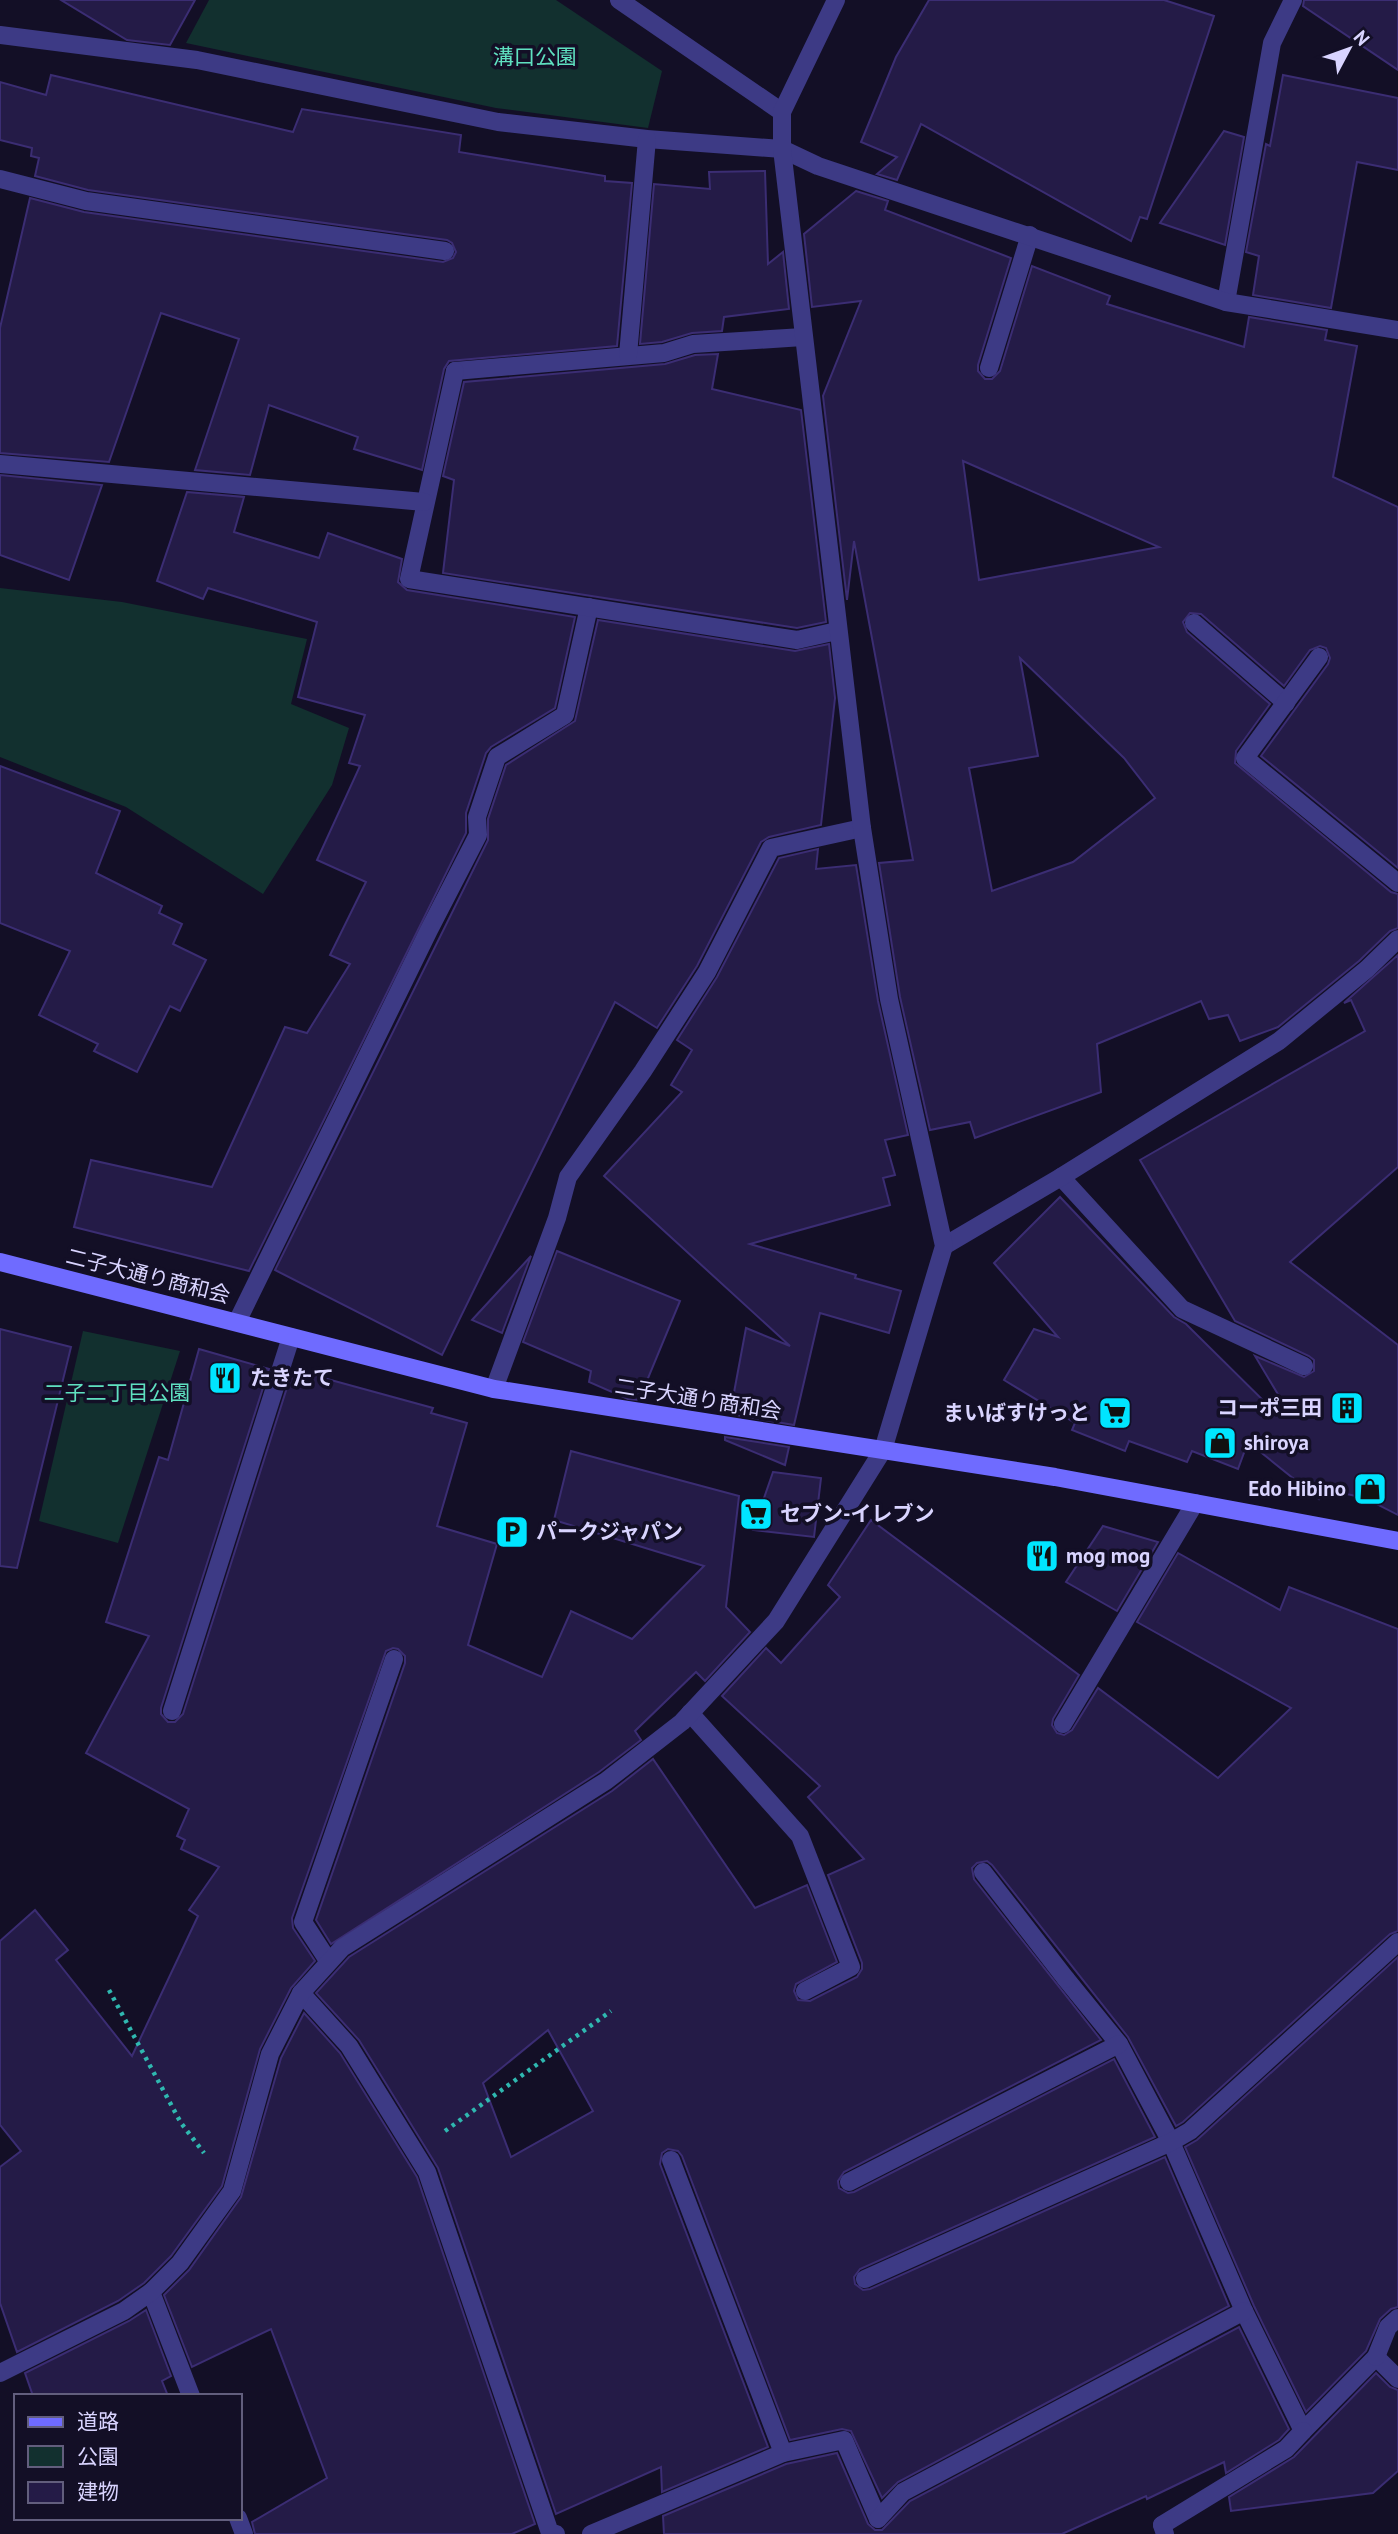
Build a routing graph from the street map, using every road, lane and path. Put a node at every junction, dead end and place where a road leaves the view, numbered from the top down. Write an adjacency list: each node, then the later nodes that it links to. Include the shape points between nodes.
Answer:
1 (619, 0): 5 (street)
2 (836, 0): 5 (street)
3 (1293, 0): 11 (street, via 1272,43)
4 (0, 35): 6 (street, via 197,60 498,122)
5 (782, 112): 7 (street)
6 (647, 139): 7 (street); 14 (street)
7 (782, 149): 9 (street, via 818,166); 13 (street)
8 (0, 179): 10 (street, via 86,201)
9 (1030, 235): 11 (street); 15 (street)
10 (445, 251)
11 (1226, 302): 12 (street)
12 (1398, 330)
13 (803, 337): 14 (street, via 693,344 664,354); 20 (street)
14 (628, 355): 17 (street, via 455,371)
15 (989, 368)
16 (0, 464): 17 (street)
17 (424, 502): 18 (street, via 409,579)
18 (589, 607): 20 (street, via 797,640); 29 (street, via 565,715 496,757 477,817 478,835)
19 (1194, 623): 22 (street)
20 (837, 631): 23 (street)
21 (1319, 657): 22 (street)
22 (1286, 703): 24 (street, via 1245,758)
23 (862, 828): 27 (street, via 889,999); 32 (street, via 771,848 707,972 568,1177)
24 (1398, 883)
25 (1398, 939): 26 (street, via 1279,1041)
26 (1061, 1177): 27 (street); 31 (street, via 1182,1310)
27 (944, 1246): 33 (street)
28 (0, 1262): 29 (street, 二子大通り商和会)
29 (237, 1322): 30 (street, 二子大通り商和会)
30 (291, 1337): 32 (street, 二子大通り商和会); 37 (street)
31 (1304, 1366)
32 (494, 1389): 33 (street, 二子大通り商和会)
33 (883, 1450): 34 (street, 二子大通り商和会); 38 (street, via 776,1621)
34 (1195, 1503): 35 (street, 二子大通り商和会); 39 (street)
35 (1398, 1541)
36 (394, 1659): 42 (street, via 303,1922)
37 (172, 1711)
38 (690, 1713): 42 (street, via 606,1781 342,1948); 44 (street, via 800,1836 851,1967)
39 (1063, 1724)
40 (982, 1872): 47 (street)
41 (1398, 1942): 48 (street, via 1191,2131)
42 (329, 1962): 45 (street)
43 (109, 1990): 52 (path, via 181,2123)
44 (805, 1990)
45 (301, 1993): 49 (street, via 349,2046); 52 (street, via 270,2054)
46 (611, 2011): 49 (path)
47 (1119, 2044): 48 (street); 51 (street)
48 (1171, 2142): 53 (street); 55 (street)
49 (415, 2152): 64 (street, via 428,2172 550,2533)
50 (671, 2160): 62 (street)
51 (849, 2182)
52 (232, 2191): 54 (street, via 180,2263)
53 (865, 2279)
54 (151, 2292): 58 (street, via 124,2311); 60 (street)
55 (1244, 2311): 61 (street); 62 (street, via 903,2492 878,2519 844,2440)
56 (1398, 2318): 57 (street, via 1388,2327)
57 (1376, 2357): 59 (street); 61 (street)
58 (0, 2373)
59 (1398, 2379)
60 (190, 2394)
61 (1303, 2431): 63 (street, via 1286,2449)
62 (783, 2453): 65 (street)
63 (1163, 2530)
64 (556, 2534)
65 (591, 2534)

